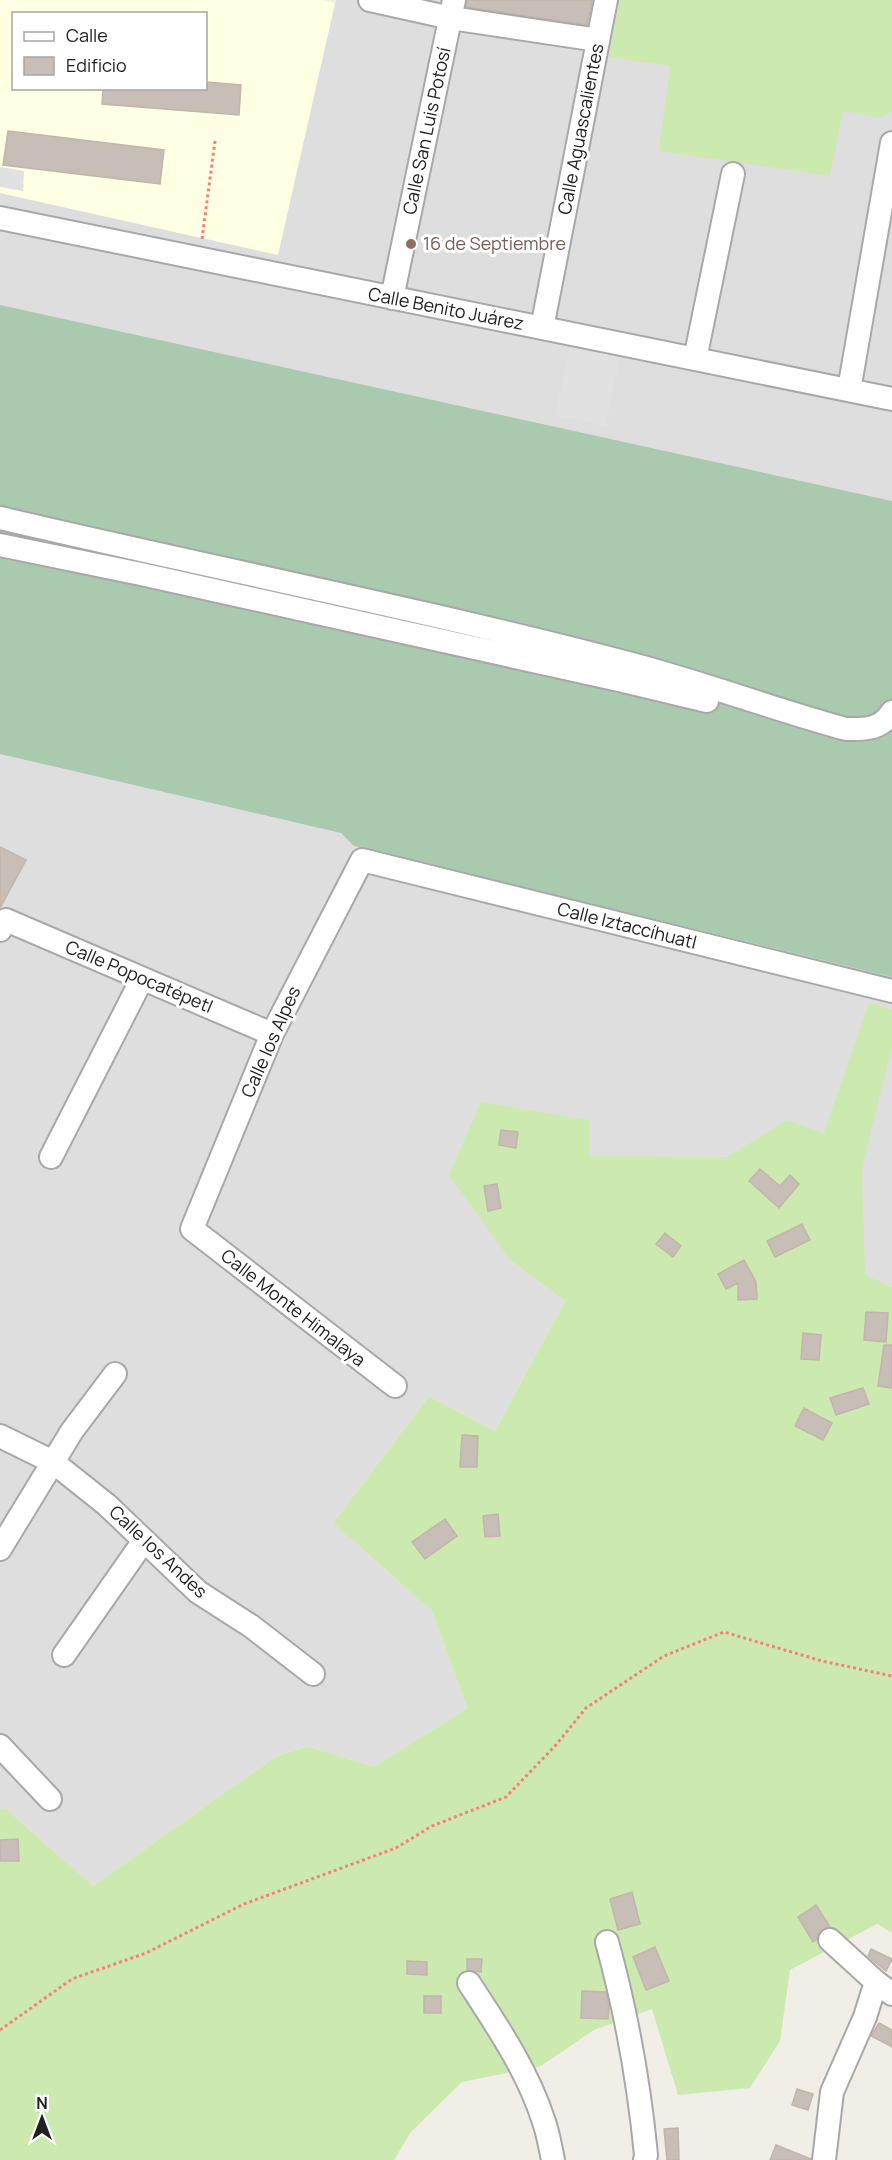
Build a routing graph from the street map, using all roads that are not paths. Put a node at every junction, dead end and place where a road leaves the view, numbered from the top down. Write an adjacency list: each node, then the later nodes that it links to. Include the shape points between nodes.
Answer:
1 (370, 0): 3 (street)
2 (606, 0): 4 (street, Calle Aguascalientes)
3 (453, 9): 4 (street); 8 (street, Calle San Luis Potosí)
4 (598, 40): 9 (street, Calle Aguascalientes)
5 (892, 142): 11 (street)
6 (733, 174): 10 (street)
7 (0, 218): 8 (street, Calle Benito Juárez)
8 (392, 298): 9 (street, Calle Benito Juárez)
9 (542, 328): 10 (street, Calle Benito Juárez)
10 (695, 359): 11 (street, Calle Benito Juárez)
11 (849, 390): 12 (street, Calle Benito Juárez)
12 (892, 399)
13 (0, 518): 15 (street, via 394,606 626,662)
14 (0, 545): 15 (street, via 714,703 728,704)
15 (747, 698): 16 (street, via 846,729 868,729 885,723)
16 (892, 712)
17 (362, 860): 20 (street, Calle Iztaccíhuatl); 21 (street, Calle los Alpes)
18 (3, 925): 19 (street, Calle Popocatépetl)
19 (142, 979): 21 (street, Calle Popocatépetl); 22 (street)
20 (892, 991)
21 (272, 1034): 23 (street, Calle los Alpes)
22 (51, 1157)
23 (192, 1229): 25 (street, Calle Monte Himalaya)
24 (115, 1374): 27 (street)
25 (395, 1386)
26 (0, 1436): 27 (street, Calle los Andes)
27 (53, 1462): 28 (street, Calle los Andes, via 107,1505); 29 (street)
28 (143, 1542): 30 (street); 31 (street, Calle los Andes, via 198,1592 251,1626)
29 (0, 1549)
30 (64, 1655)
31 (313, 1674)
32 (0, 1746): 33 (street)
33 (50, 1800)
34 (830, 1940): 37 (street)
35 (607, 1942): 39 (street, via 622,1998 643,2118)
36 (469, 1983): 38 (street, via 525,2076 543,2119)
37 (884, 1988): 40 (street, via 866,2017 832,2092)
38 (553, 2160)
39 (645, 2160)
40 (824, 2160)

